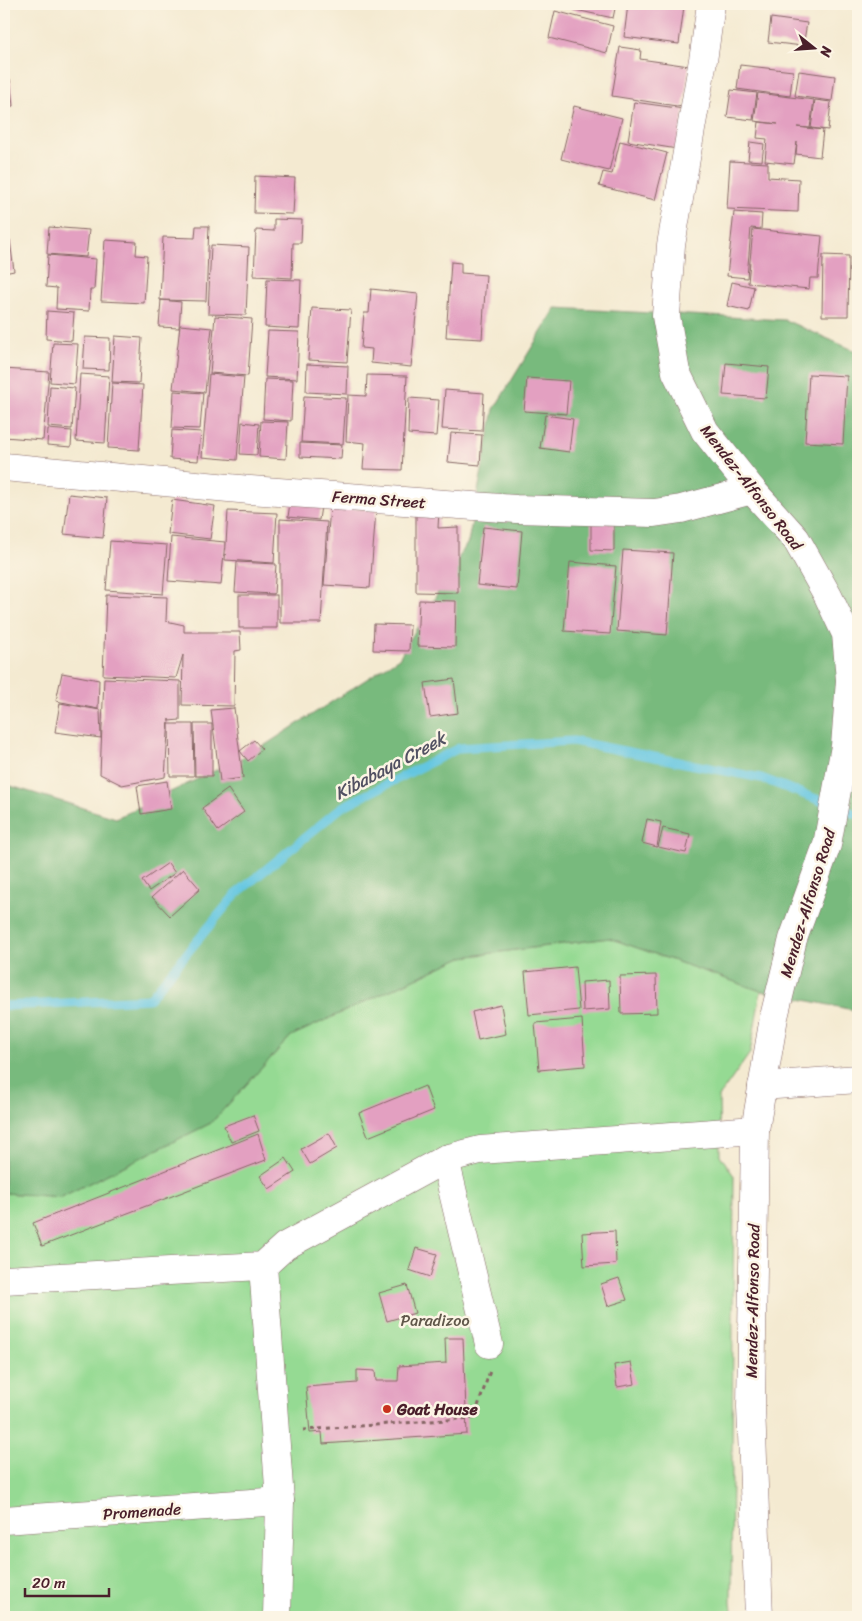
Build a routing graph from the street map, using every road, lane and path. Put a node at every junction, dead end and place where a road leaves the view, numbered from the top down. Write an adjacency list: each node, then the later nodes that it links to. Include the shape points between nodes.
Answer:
1 (711, 4): 3 (main road, Mendez-Alfonso Road, via 671,245 666,316 676,372 705,431)
2 (4, 467): 3 (main road, Ferma Street, via 250,490 516,509 654,513)
3 (752, 490): 5 (main road, Mendez-Alfonso Road, via 796,539 828,596 846,634 850,680 844,746 827,845 792,938)
4 (858, 1079): 5 (main road)
5 (762, 1086): 6 (main road, Mendez-Alfonso Road)
6 (755, 1130): 7 (main road, via 480,1150); 15 (main road, Mendez-Alfonso Road, via 751,1407)
7 (446, 1159): 8 (main road, via 285,1246); 10 (main road)
8 (263, 1266): 9 (main road); 11 (main road)
9 (4, 1280)
10 (489, 1344): 11 (path, via 491,1367 474,1418)
11 (275, 1432): 12 (main road)
12 (280, 1501): 13 (main road, Promenade); 14 (main road)
13 (4, 1520)
14 (277, 1617)
15 (759, 1617)

